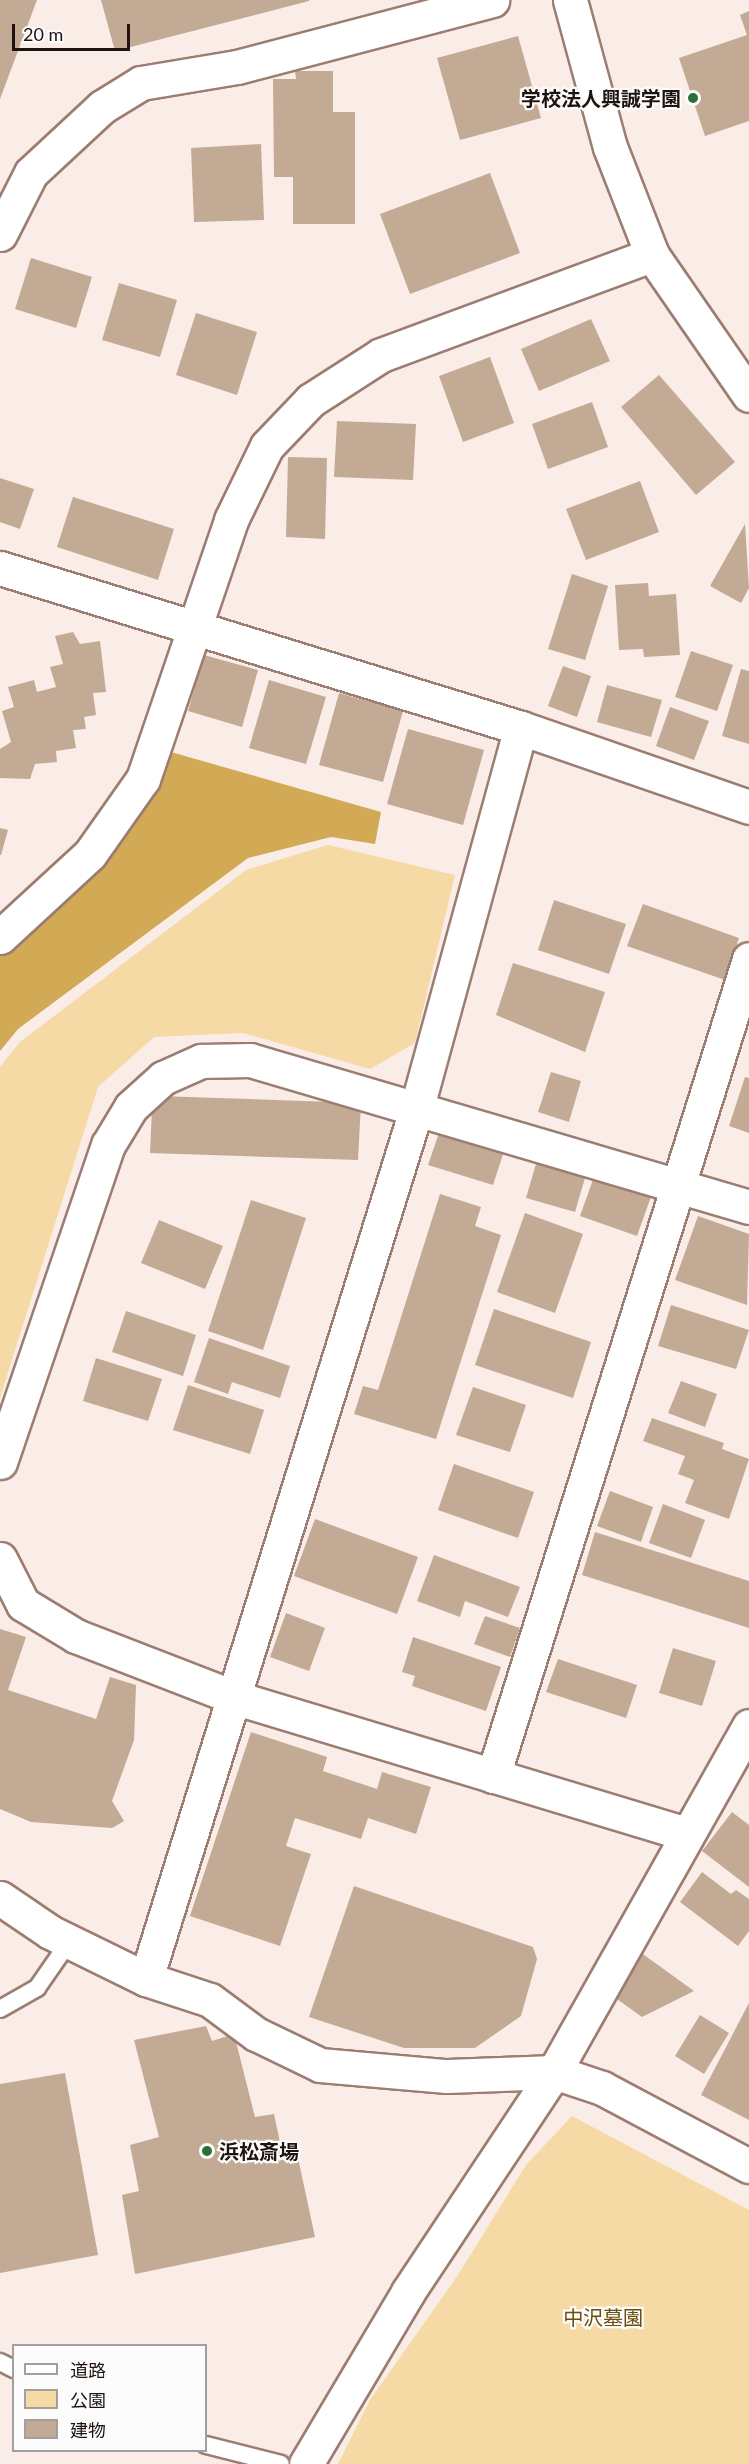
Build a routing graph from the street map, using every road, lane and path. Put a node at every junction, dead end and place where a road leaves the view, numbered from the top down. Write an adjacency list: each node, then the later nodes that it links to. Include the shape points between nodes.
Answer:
1 (492, 0): 3 (street, via 237,67 141,83 102,107 31,173)
2 (570, 0): 4 (street, via 610,147)
3 (0, 234)
4 (652, 255): 5 (street); 7 (street, via 381,355 311,400 267,446 231,520)
5 (749, 395)
6 (0, 568): 7 (street)
7 (194, 629): 8 (street); 10 (street, via 143,779 90,854)
8 (521, 728): 9 (street); 12 (street)
9 (749, 807)
10 (0, 937)
11 (749, 959): 13 (street)
12 (417, 1107): 13 (street); 15 (street, via 250,1060 201,1061 163,1078 132,1107 108,1145); 17 (street)
13 (680, 1187): 14 (street); 19 (street)
14 (749, 1207)
15 (0, 1462)
16 (0, 1559): 17 (street, via 23,1604 76,1636)
17 (233, 1697): 19 (street); 23 (street)
18 (749, 1726): 20 (street)
19 (494, 1776): 20 (street)
20 (686, 1834): 25 (street)
21 (0, 1898): 22 (street)
22 (69, 1942): 23 (street); 24 (lane, via 37,1988)
23 (146, 1979): 25 (street, via 210,2000 256,2034 320,2065 447,2076)
24 (0, 2009)
25 (554, 2072): 26 (street, via 602,2088); 29 (street, via 408,2292)
26 (749, 2166)
27 (207, 2445): 28 (lane)
28 (281, 2464)
29 (306, 2464)

